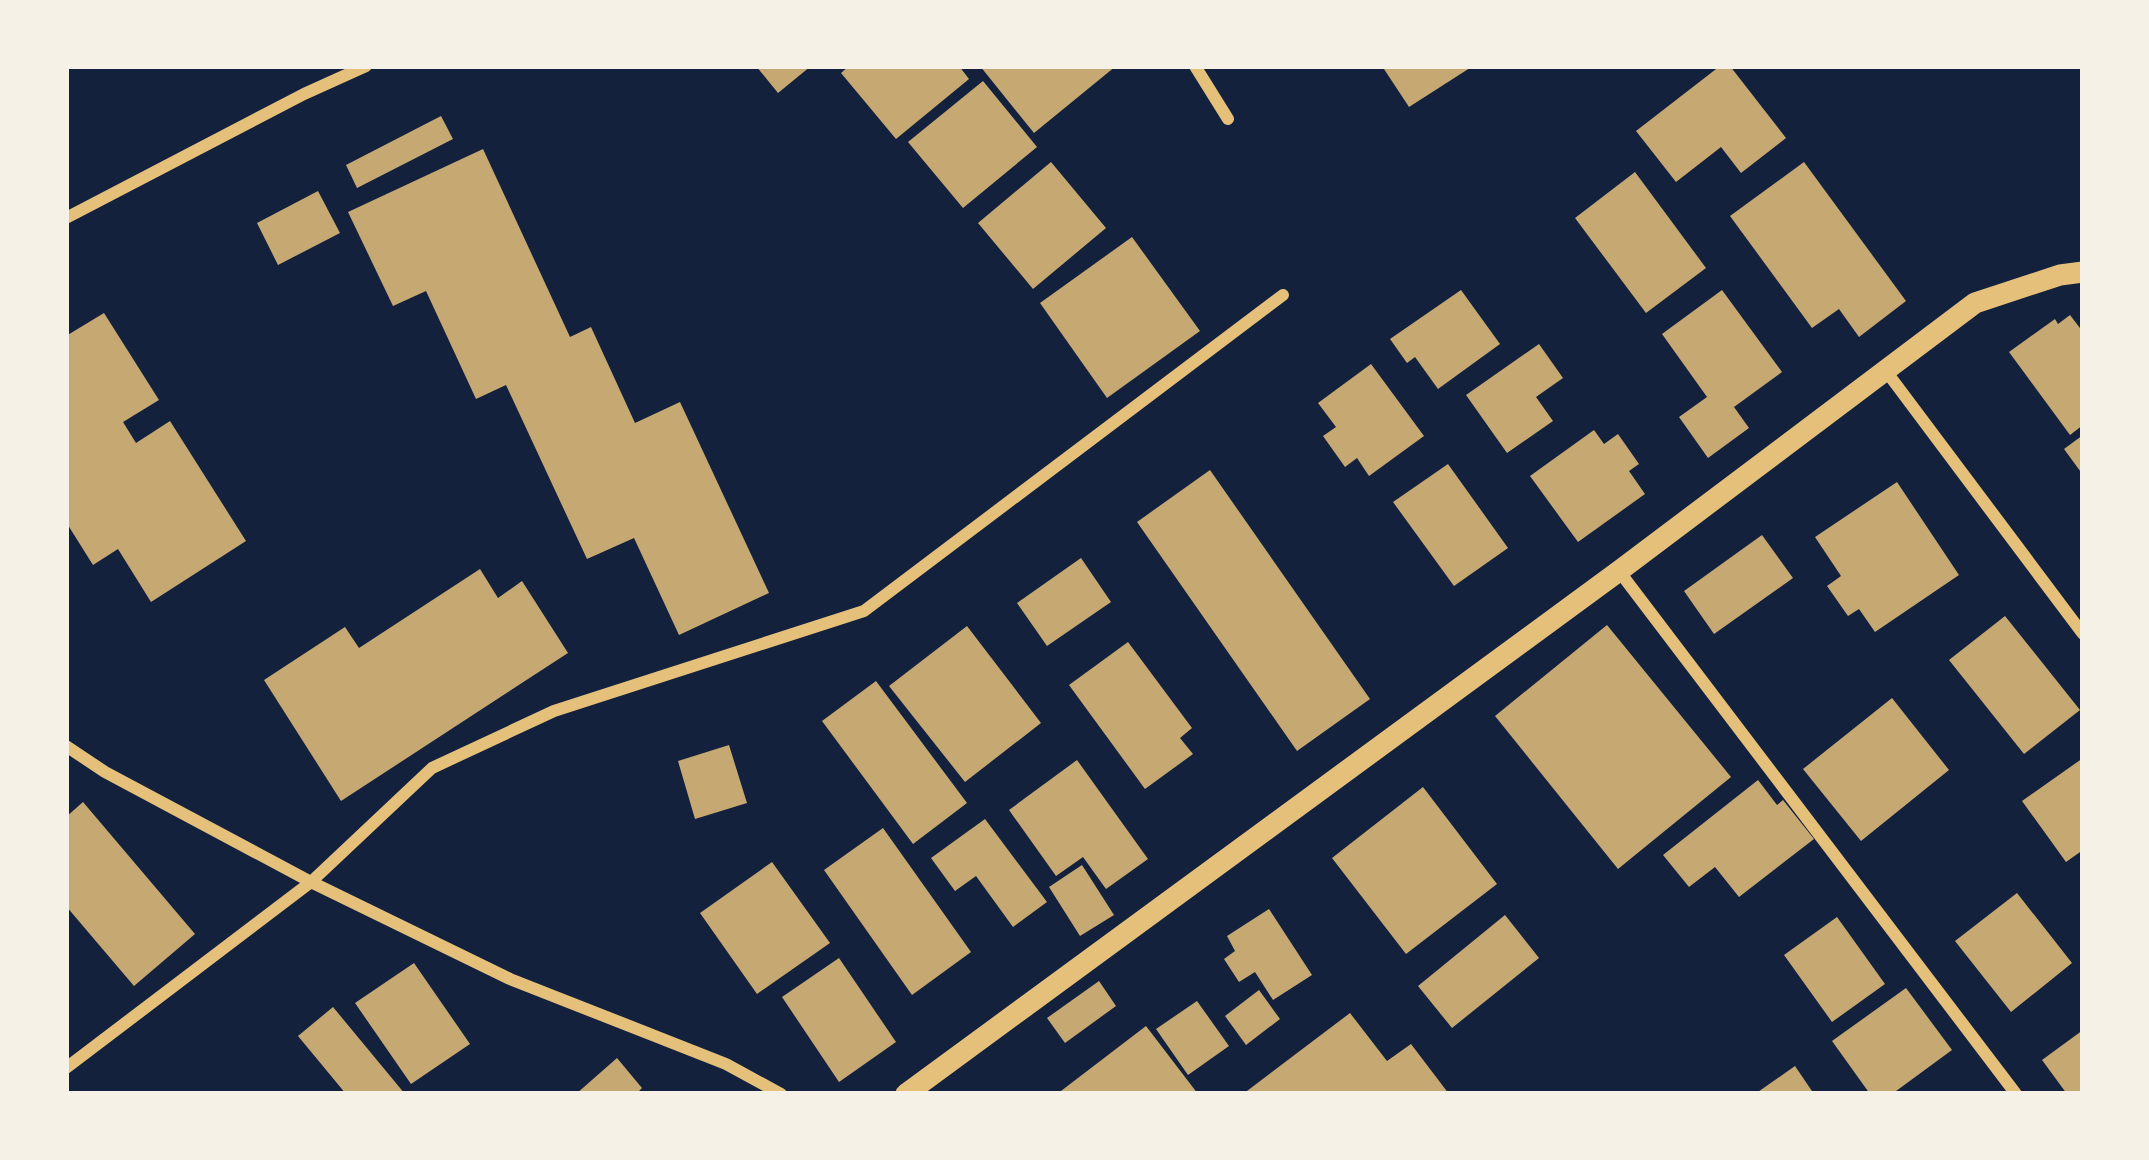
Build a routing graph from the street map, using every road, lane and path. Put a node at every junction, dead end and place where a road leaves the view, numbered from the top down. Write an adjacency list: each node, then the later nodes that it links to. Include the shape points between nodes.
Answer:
1 (366, 66): 4 (street)
2 (1195, 66): 3 (street)
3 (1228, 119)
4 (66, 218)
5 (2083, 272): 7 (street, via 1975,304)
6 (1283, 295): 11 (street, via 864,611 554,711 432,768)
7 (1886, 371): 8 (street); 9 (street)
8 (1619, 571): 14 (street); 15 (street)
9 (2083, 634)
10 (66, 746): 11 (street)
11 (310, 883): 12 (street); 13 (street, via 510,980 726,1064)
12 (66, 1068)
13 (781, 1094)
14 (906, 1094)
15 (2016, 1094)

